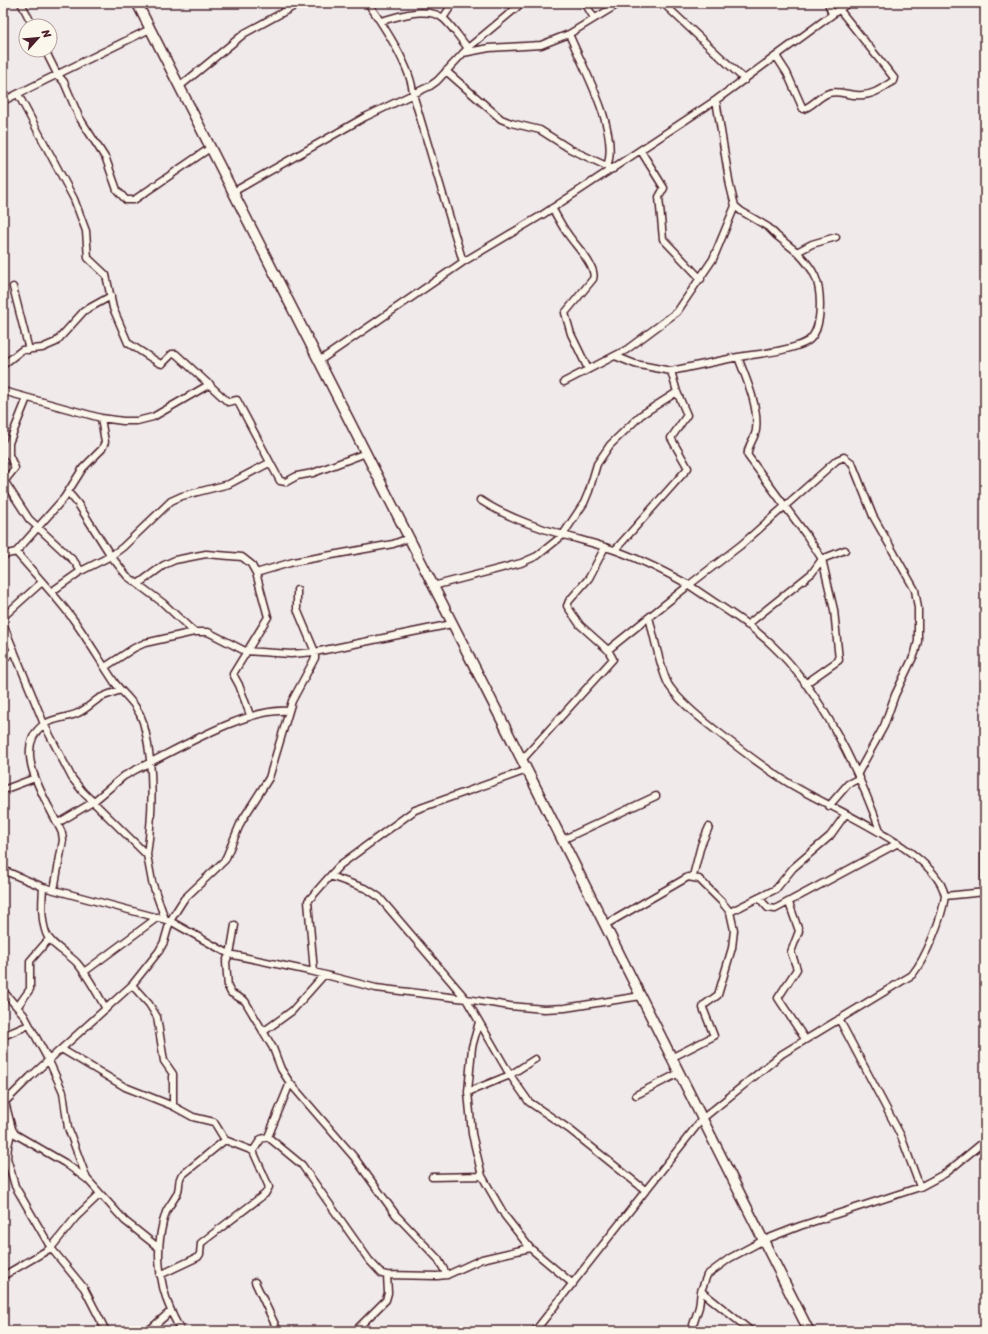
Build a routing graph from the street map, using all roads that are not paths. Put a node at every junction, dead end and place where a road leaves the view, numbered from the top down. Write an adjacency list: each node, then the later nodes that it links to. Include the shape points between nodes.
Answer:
1 (21, 3): 14 (street)
2 (137, 3): 18 (main road)
3 (300, 3): 26 (street, via 245,33)
4 (368, 3): 17 (street)
5 (453, 3): 15 (street)
6 (522, 3): 20 (street)
7 (585, 3): 16 (street)
8 (620, 3): 16 (street)
9 (663, 3): 25 (street)
10 (828, 3): 13 (street)
11 (848, 3): 12 (street)
12 (839, 9): 13 (street); 21 (street, via 894,78 893,81 864,95 857,96 837,91 829,93 803,109 787,73)
13 (832, 14): 21 (street)
14 (29, 18)
15 (443, 18): 17 (street, via 433,13 420,13); 20 (street)
16 (594, 18): 19 (street)
17 (380, 21): 28 (street, via 413,85)
18 (150, 29): 24 (street); 26 (main road)
19 (569, 34): 20 (street, via 542,45); 33 (street, via 607,124 611,152)
20 (465, 51): 23 (street)
21 (776, 56): 25 (street)
22 (49, 58): 24 (street)
23 (446, 72): 28 (street, via 437,81); 33 (street, via 501,119 540,130 570,149)
24 (57, 74): 27 (street); 31 (street, via 64,82 79,117 106,159 117,190 126,200 134,200)
25 (745, 80): 29 (street)
26 (179, 87): 31 (main road)
27 (18, 94): 30 (street); 42 (street, via 74,199 86,231 88,258 106,275)
28 (413, 94): 34 (street, via 365,117); 39 (street)
29 (716, 100): 32 (street); 35 (street)
30 (3, 101)
31 (210, 148): 34 (main road)
32 (641, 150): 33 (street); 40 (street, via 664,188 659,197 663,239)
33 (610, 168): 36 (street)
34 (233, 192): 46 (main road)
35 (735, 206): 38 (street, via 768,226); 40 (street, via 724,229 719,248)
36 (552, 208): 39 (street); 48 (street, via 594,273 593,279 565,313 571,334)
37 (836, 237): 38 (street, via 812,244)
38 (797, 252): 45 (street, via 810,266 820,292 818,321 812,337 780,350)
39 (463, 262): 46 (street)
40 (701, 279): 44 (street, via 677,312)
41 (13, 287): 43 (street)
42 (111, 296): 43 (street, via 84,311 56,342); 51 (street, via 116,316 131,346 162,364 172,354 176,354)
43 (29, 350): 47 (street, via 18,352)
44 (615, 356): 48 (street); 49 (street, via 635,364)
45 (738, 357): 49 (street); 61 (street, via 756,414 756,430 747,452 748,456)
46 (319, 361): 56 (main road)
47 (3, 364)
48 (588, 369): 50 (street)
49 (671, 371): 53 (street)
50 (564, 382)
51 (210, 384): 55 (street, via 153,417 130,421); 57 (street, via 228,402 238,400)
52 (3, 391): 54 (street)
53 (677, 392): 63 (street, via 640,415 610,445 597,464 584,503); 66 (street, via 687,415 671,438 688,468)
54 (27, 398): 55 (street); 58 (street, via 9,443 9,455 15,468)
55 (101, 418): 59 (street, via 104,446 78,474)
56 (366, 453): 57 (street, via 286,482 280,481); 64 (main road)
57 (269, 463): 70 (street, via 229,484 171,501 134,538)
58 (4, 483): 62 (street)
59 (68, 492): 62 (street); 70 (street)
60 (480, 500): 63 (street, via 512,518)
61 (785, 507): 71 (street); 76 (street); 100 (street, via 837,460 844,457 849,459 873,516 915,590 918,641 915,652 884,726)
62 (38, 527): 68 (street); 72 (street)
63 (562, 536): 65 (street); 77 (street, via 537,556 521,563)
64 (409, 538): 73 (street, via 393,544 294,562); 77 (main road)
65 (605, 547): 66 (street); 87 (street, via 589,578 569,600 567,606 580,625)
66 (615, 550): 76 (street, via 645,561)
67 (845, 550): 71 (street)
68 (16, 552): 69 (street); 74 (street)
69 (3, 555)
70 (111, 556): 72 (street); 75 (street, via 127,576)
71 (822, 559): 84 (street, via 812,573); 92 (street, via 834,610 840,658 838,662)
72 (81, 570): 79 (street)
73 (256, 573): 75 (street, via 251,564 242,557 206,554 175,560); 88 (street, via 268,617)
74 (42, 582): 79 (street); 80 (street)
75 (138, 584): 85 (street)
76 (689, 585): 81 (street); 84 (street)
77 (433, 586): 83 (main road)
78 (297, 590): 89 (street, via 297,609)
79 (52, 592): 91 (street)
80 (3, 617)
81 (649, 617): 87 (street); 105 (street, via 669,686 706,722 758,764)
82 (3, 624): 86 (street)
83 (452, 624): 89 (street); 97 (main road)
84 (747, 625): 92 (street, via 772,644)
85 (194, 632): 88 (street, via 208,632); 91 (street, via 144,644)
86 (14, 650): 90 (street); 96 (street)
87 (608, 650): 97 (street, via 613,659)
88 (246, 651): 89 (street, via 283,654); 95 (street, via 232,674)
89 (315, 652): 94 (street, via 313,662)
90 (3, 660)
91 (105, 667): 93 (street)
92 (805, 684): 100 (street)
93 (121, 690): 96 (street, via 105,696 76,714); 98 (street, via 134,704 143,722)
94 (289, 711): 95 (street, via 269,711); 125 (street, via 269,778 241,822 225,860 192,890)
95 (250, 715): 98 (street)
96 (44, 724): 101 (street, via 31,744 29,756); 104 (street, via 72,778)
97 (522, 760): 99 (main road)
98 (151, 762): 104 (street, via 124,776); 113 (street, via 152,820)
99 (527, 770): 111 (main road); 115 (street, via 415,810 340,865)
100 (859, 776): 105 (street, via 846,786); 109 (street)
101 (35, 778): 102 (street); 107 (street)
102 (3, 790)
103 (656, 796): 111 (street)
104 (93, 802): 107 (street); 113 (street)
105 (829, 806): 106 (street)
106 (845, 815): 109 (street); 121 (street, via 830,836 793,868 776,889)
107 (58, 822): 118 (street, via 63,840)
108 (709, 827): 116 (street, via 701,845)
109 (881, 833): 112 (street)
110 (985, 839): 119 (street)
111 (562, 840): 127 (main road)
112 (898, 843): 120 (street, via 918,857 940,880); 122 (street)
113 (147, 855): 125 (street, via 152,882)
114 (3, 870): 117 (street)
115 (330, 876): 131 (street, via 308,901); 136 (street, via 367,889 379,897)
116 (693, 876): 123 (street, via 699,878); 127 (street, via 682,879)
117 (44, 887): 118 (street); 128 (street, via 43,912)
118 (54, 890): 124 (street)
119 (985, 892): 120 (street)
120 (945, 896): 139 (street, via 923,959 912,975)
121 (759, 898): 122 (street, via 772,909); 123 (street)
122 (789, 903): 144 (street, via 799,931 791,952 797,969 778,998)
123 (730, 912): 146 (street, via 734,930 732,948 718,995 703,1007 714,1036)
124 (158, 917): 125 (street); 130 (street)
125 (167, 920): 129 (street); 133 (street, via 164,942)
126 (236, 925): 129 (street)
127 (605, 925): 135 (main road)
128 (49, 939): 130 (street, via 66,952); 137 (street, via 30,961 30,989)
129 (229, 954): 131 (street); 142 (street, via 226,962 228,987 234,996 245,1001)
130 (84, 972): 138 (street)
131 (314, 972): 132 (street)
132 (324, 974): 136 (street, via 387,990); 142 (street, via 292,1011)
133 (132, 985): 138 (street); 155 (street, via 157,1017 164,1061 173,1074)
134 (3, 991): 137 (street)
135 (641, 996): 136 (street, via 544,1009); 146 (main road)
136 (466, 999): 140 (street)
137 (18, 1006): 141 (street)
138 (106, 1009): 145 (street)
139 (839, 1019): 144 (street); 165 (street, via 901,1136)
140 (479, 1022): 150 (street); 152 (street, via 472,1047)
141 (29, 1025): 143 (street); 148 (street)
142 (263, 1032): 151 (street)
143 (3, 1036)
144 (805, 1040): 156 (street, via 766,1066)
145 (63, 1050): 148 (street); 155 (street, via 125,1087)
146 (671, 1058): 149 (main road)
147 (535, 1060): 150 (street)
148 (49, 1061): 154 (street); 164 (street, via 63,1092 68,1128)
149 (679, 1073): 153 (street); 156 (main road)
150 (510, 1075): 152 (street); 166 (street, via 530,1102 569,1129)
151 (290, 1083): 158 (street); 174 (street, via 354,1157 396,1215 438,1259)
152 (468, 1092): 162 (street, via 472,1134)
153 (636, 1095)
154 (4, 1103): 157 (street)
155 (174, 1106): 159 (street, via 194,1117 210,1120)
156 (702, 1119): 166 (street); 168 (main road)
157 (12, 1130): 164 (street); 169 (street, via 8,1158 15,1186)
158 (268, 1137): 161 (street, via 261,1139); 173 (street, via 302,1165 369,1260 382,1274)
159 (225, 1140): 161 (street); 170 (street, via 178,1180 179,1190 167,1211)
160 (981, 1144): 165 (street, via 946,1173)
161 (253, 1151): 172 (street, via 269,1187 266,1194 201,1242 198,1257)
162 (482, 1176): 163 (street); 171 (street, via 505,1216)
163 (432, 1177)
164 (88, 1180): 167 (street)
165 (920, 1187): 168 (street)
166 (645, 1190): 177 (street)
167 (100, 1194): 169 (street, via 76,1217); 170 (street, via 124,1221)
168 (764, 1240): 179 (street, via 707,1275); 190 (main road)
169 (51, 1248): 175 (street); 182 (street, via 84,1288)
170 (159, 1248): 172 (street)
171 (530, 1248): 174 (street, via 482,1259); 177 (street)
172 (160, 1275): 181 (street)
173 (387, 1275): 174 (street); 186 (street, via 386,1300)
174 (447, 1275)
175 (3, 1276)
176 (254, 1282): 185 (street)
177 (573, 1284): 187 (street)
178 (3, 1285): 180 (street)
179 (701, 1291): 188 (street); 189 (street)
180 (3, 1300)
181 (171, 1311): 183 (street); 184 (street)
182 (106, 1331)
183 (148, 1331)
184 (181, 1331)
185 (278, 1331)
186 (355, 1331)
187 (535, 1331)
188 (691, 1331)
189 (751, 1331)
190 (809, 1331)

